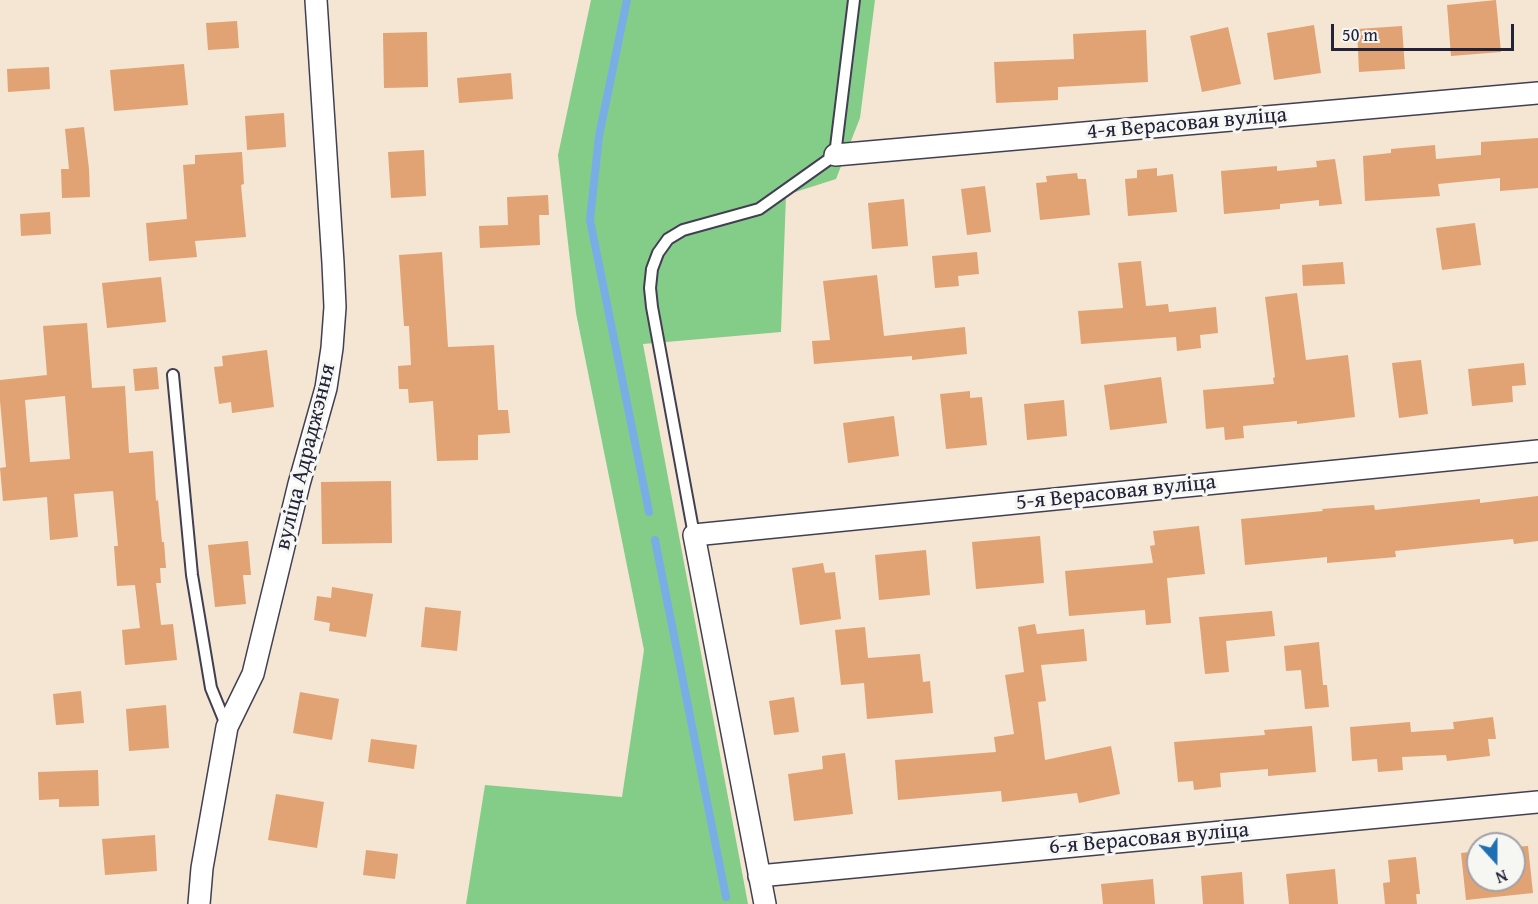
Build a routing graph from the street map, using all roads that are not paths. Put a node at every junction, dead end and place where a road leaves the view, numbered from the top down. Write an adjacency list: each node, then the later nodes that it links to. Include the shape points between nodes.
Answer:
1 (316, 0): 8 (street, вуліца Адраджэння, via 333,263 332,348 326,388 253,674)
2 (854, 0): 4 (lane)
3 (1538, 93): 4 (street, 4-я Верасовая вуліца)
4 (835, 155): 7 (lane, via 759,209 668,239 652,269 652,307)
5 (173, 375): 8 (lane, via 192,575 211,688)
6 (1538, 451): 7 (street, 5-я Верасовая вуліца)
7 (694, 535): 10 (street)
8 (227, 727): 11 (street, вуліца Адраджэння)
9 (1538, 802): 10 (street, 6-я Верасовая вуліца)
10 (759, 876): 12 (street)
11 (199, 904)
12 (765, 904)

